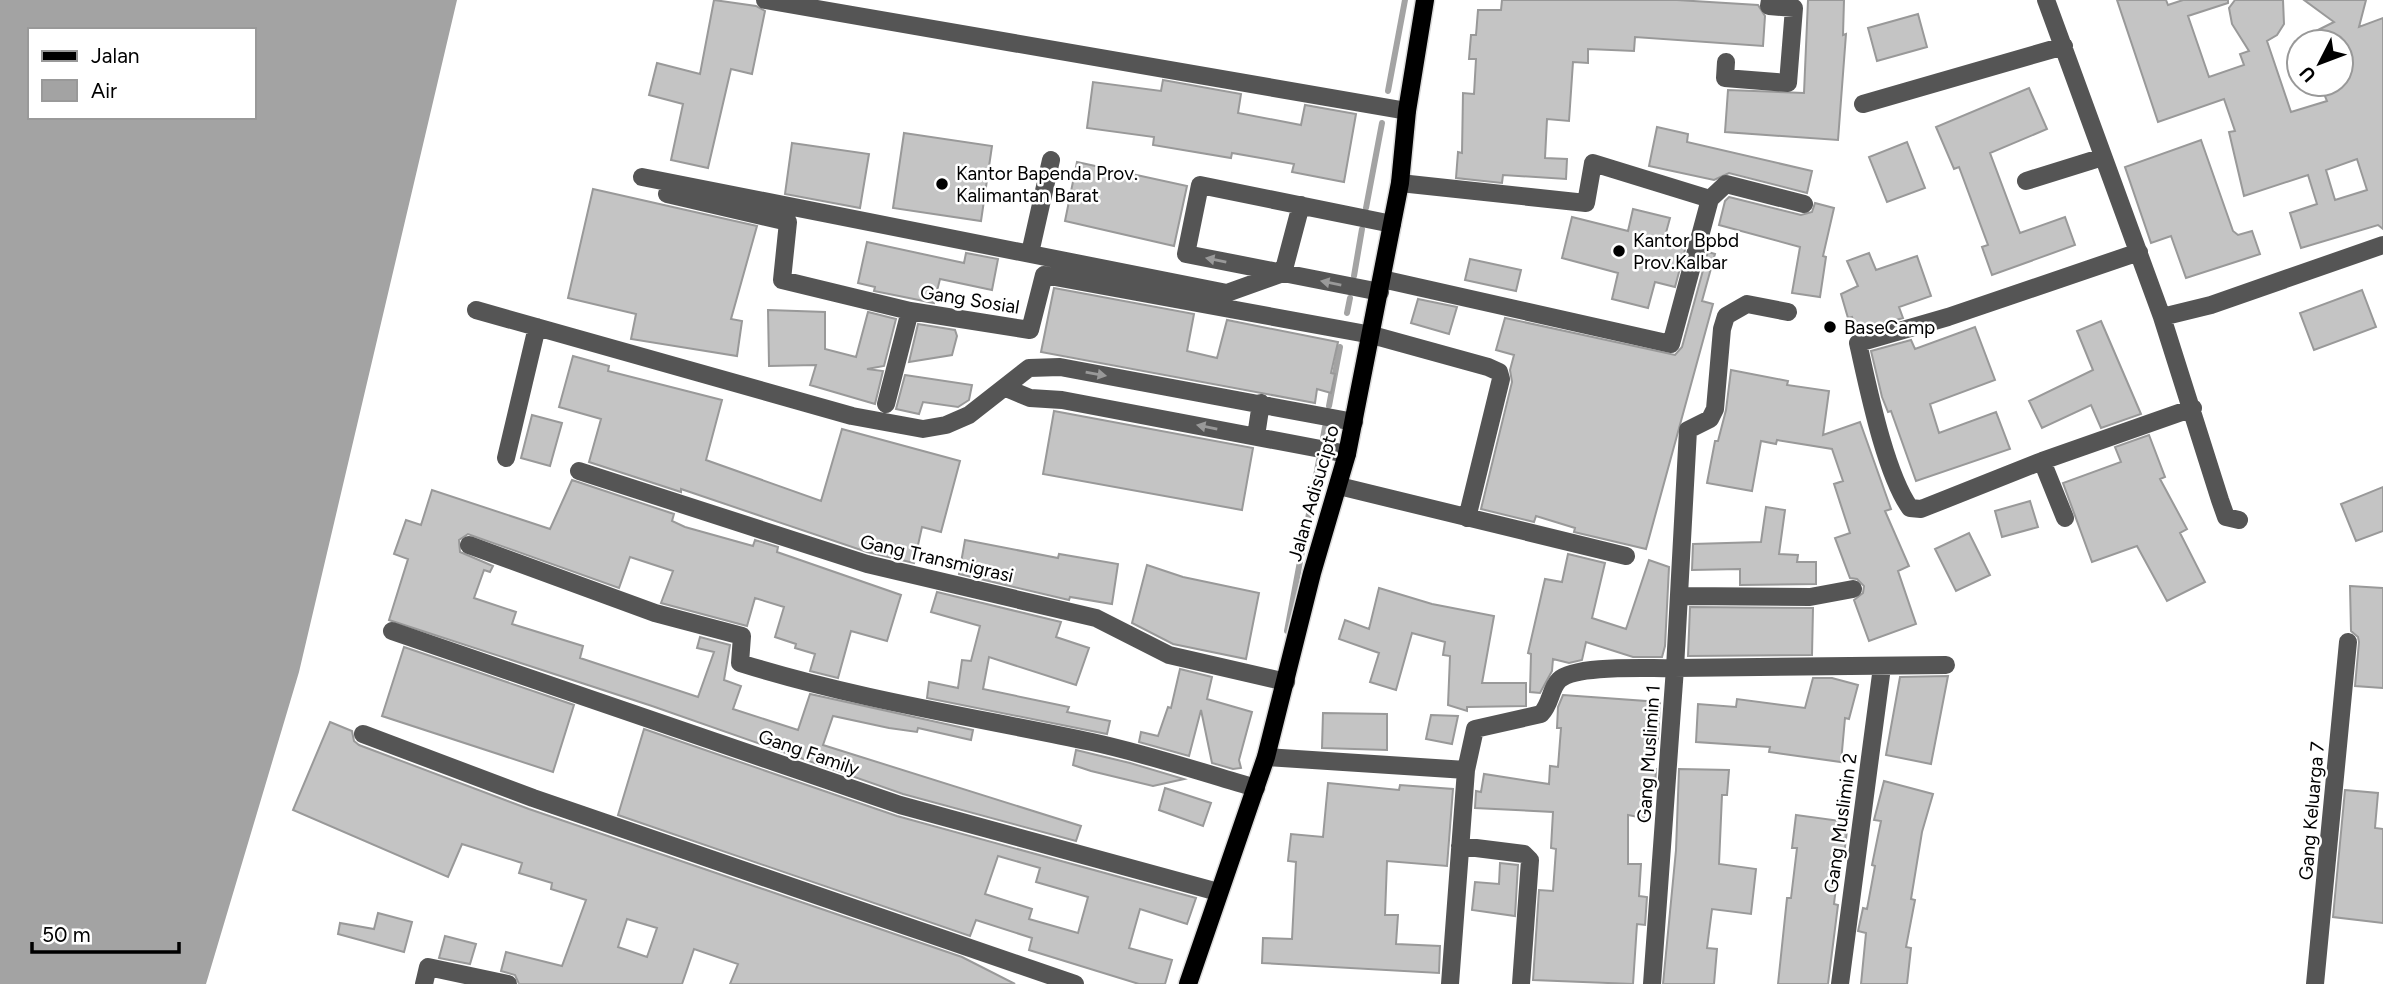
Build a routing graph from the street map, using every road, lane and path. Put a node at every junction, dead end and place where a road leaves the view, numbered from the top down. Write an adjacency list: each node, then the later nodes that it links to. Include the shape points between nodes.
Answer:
1 (765, 0): 8 (street)
2 (1425, 0): 8 (main road, Jalan Adisucipto)
3 (1770, 0): 6 (street, via 1769,6 1794,8 1788,83 1725,78)
4 (2046, 0): 5 (street)
5 (2064, 46): 7 (street); 9 (street)
6 (1726, 62)
7 (1863, 104)
8 (1407, 111): 13 (main road, Jalan Adisucipto)
9 (2103, 157): 12 (street); 21 (street)
10 (1051, 160): 20 (street)
11 (642, 177): 20 (street)
12 (2026, 181)
13 (1400, 183): 15 (street, via 1586,203 1593,163); 18 (main road, Jalan Adisucipto)
14 (667, 194): 25 (street, Gang Sosial, via 788,222 782,280)
15 (1710, 199): 16 (street, via 1726,184); 23 (street, via 1671,344)
16 (1804, 204)
17 (1301, 205): 18 (street); 22 (street); 22 (street, one-way to 17, via 1186,254 1200,185)
18 (1392, 224): 23 (main road, Jalan Adisucipto)
19 (2383, 245): 27 (street, via 2211,305)
20 (1030, 253): 22 (street, via 1227,293)
21 (2139, 253): 27 (street); 38 (street, via 1858,343 1888,460 1910,508 1921,509)
22 (1283, 273): 23 (street, one-way to 22)
23 (1381, 286): 29 (main road, Jalan Adisucipto)
24 (477, 310): 28 (street)
25 (910, 311): 29 (street, Gang Sosial, via 1030,330 1044,275); 32 (street)
26 (1788, 312): 47 (street, via 1747,304 1726,316 1715,409 1710,419 1688,430)
27 (2162, 317): 33 (street)
28 (537, 327): 30 (street, via 852,416 923,429 969,415); 37 (street)
29 (1372, 335): 34 (main road, Jalan Adisucipto); 41 (street, via 1499,372)
30 (1006, 388): 31 (street, one-way to 31, via 1029,368 1060,368); 35 (street, one-way to 30, via 1030,398)
31 (1261, 403): 34 (street); 35 (street)
32 (886, 404)
33 (2193, 408): 38 (street); 43 (street, via 2227,517)
34 (1354, 422): 36 (main road, Jalan Adisucipto)
35 (1256, 436): 36 (street)
36 (1347, 454): 40 (main road, Jalan Adisucipto)
37 (506, 458)
38 (2042, 461): 42 (street)
39 (579, 471): 53 (street, Gang Transmigrasi, via 867,564 1096,618 1169,655)
40 (1339, 486): 41 (street); 53 (main road, Jalan Adisucipto)
41 (1467, 518): 45 (street)
42 (2065, 518)
43 (2239, 520)
44 (469, 545): 57 (street, via 655,613 743,636 740,663 792,680 1093,742)
45 (1626, 556)
46 (1853, 589): 47 (street, via 1810,597)
47 (1681, 596): 52 (street)
48 (392, 631): 59 (street, Gang Family, via 900,805)
49 (2348, 642): 68 (street, Gang Keluarga 7)
50 (1946, 665): 51 (street)
51 (1882, 667): 52 (street); 67 (street, Gang Muslimin 2)
52 (1675, 668): 56 (street, Gang Muslimin 1, via 1586,671 1566,676 1558,681 1541,714 1475,729); 66 (street, Gang Muslimin 1)
53 (1286, 682): 55 (main road, Jalan Adisucipto)
54 (363, 734): 62 (street, via 533,799)
55 (1266, 757): 56 (street); 57 (main road, Jalan Adisucipto)
56 (1466, 770): 58 (street)
57 (1256, 788): 59 (main road, Jalan Adisucipto)
58 (1460, 846): 64 (street); 65 (street, via 1524,854 1530,860)
59 (1219, 892): 63 (main road, Jalan Adisucipto)
60 (424, 984): 61 (street, via 428,967)
61 (508, 984)
62 (1075, 984)
63 (1188, 984)
64 (1450, 984)
65 (1521, 984)
66 (1652, 984)
67 (1840, 984)
68 (2315, 984)

